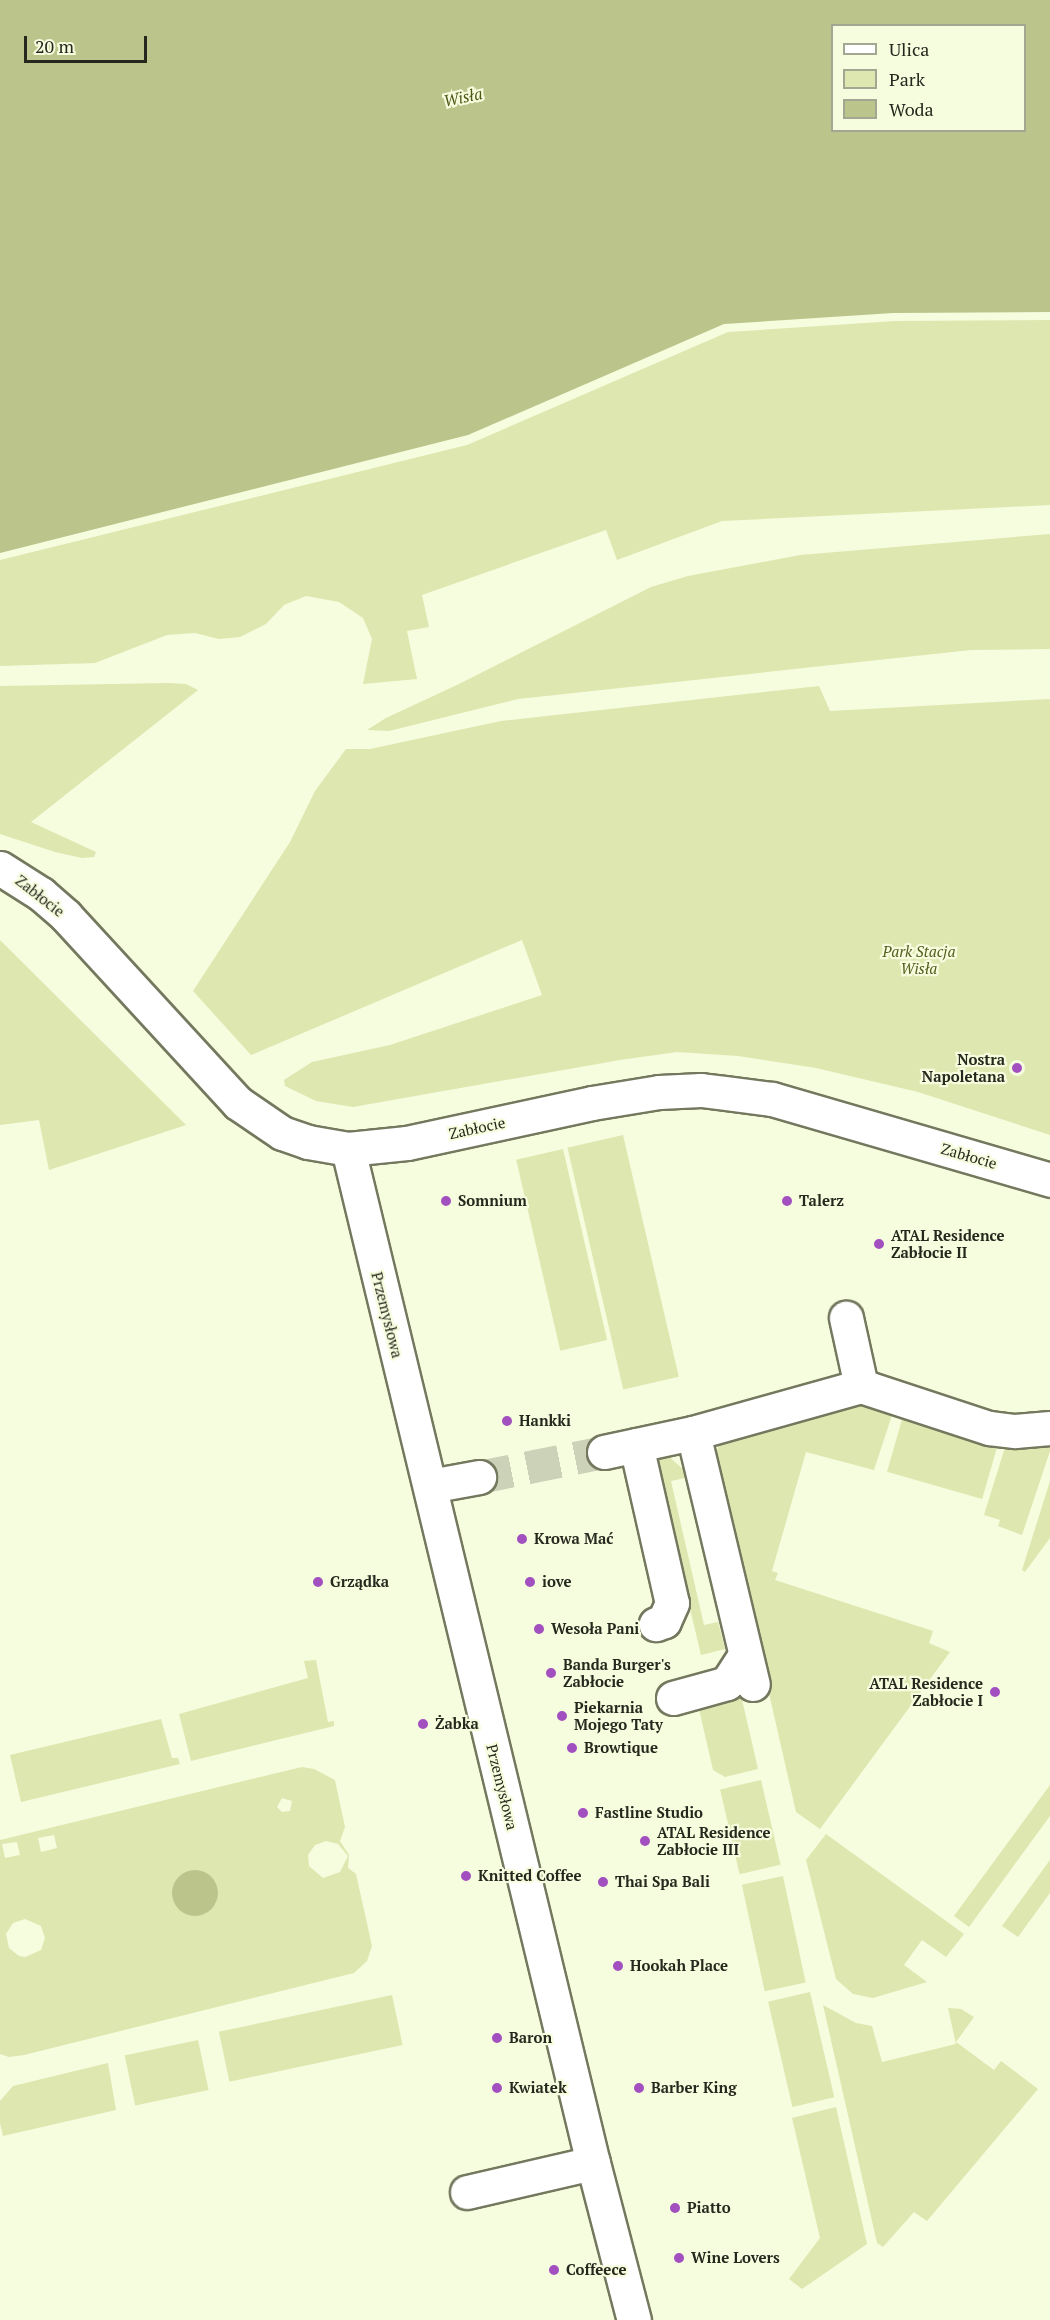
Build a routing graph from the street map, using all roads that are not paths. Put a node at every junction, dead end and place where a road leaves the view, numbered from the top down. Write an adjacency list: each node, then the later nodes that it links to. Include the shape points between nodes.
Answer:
1 (0, 868): 2 (street, Zabłocie, via 41,894 66,916 238,1103 282,1133 331,1148)
2 (348, 1149): 3 (street, Zabłocie, via 407,1143 592,1103 701,1090 772,1099); 11 (street, Przemysłowa)
3 (1050, 1180)
4 (846, 1318): 5 (street)
5 (861, 1386): 6 (street, via 989,1428); 7 (street)
6 (1050, 1428)
7 (693, 1433): 8 (street); 13 (street, via 749,1669 727,1683)
8 (636, 1445): 9 (street); 12 (street, via 672,1603 664,1621)
9 (604, 1452)
10 (479, 1477): 11 (street)
11 (430, 1486): 14 (street, Przemysłowa)
12 (656, 1624)
13 (673, 1698)
14 (593, 2163): 15 (street); 16 (street, Przemysłowa)
15 (467, 2192)
16 (634, 2320)

